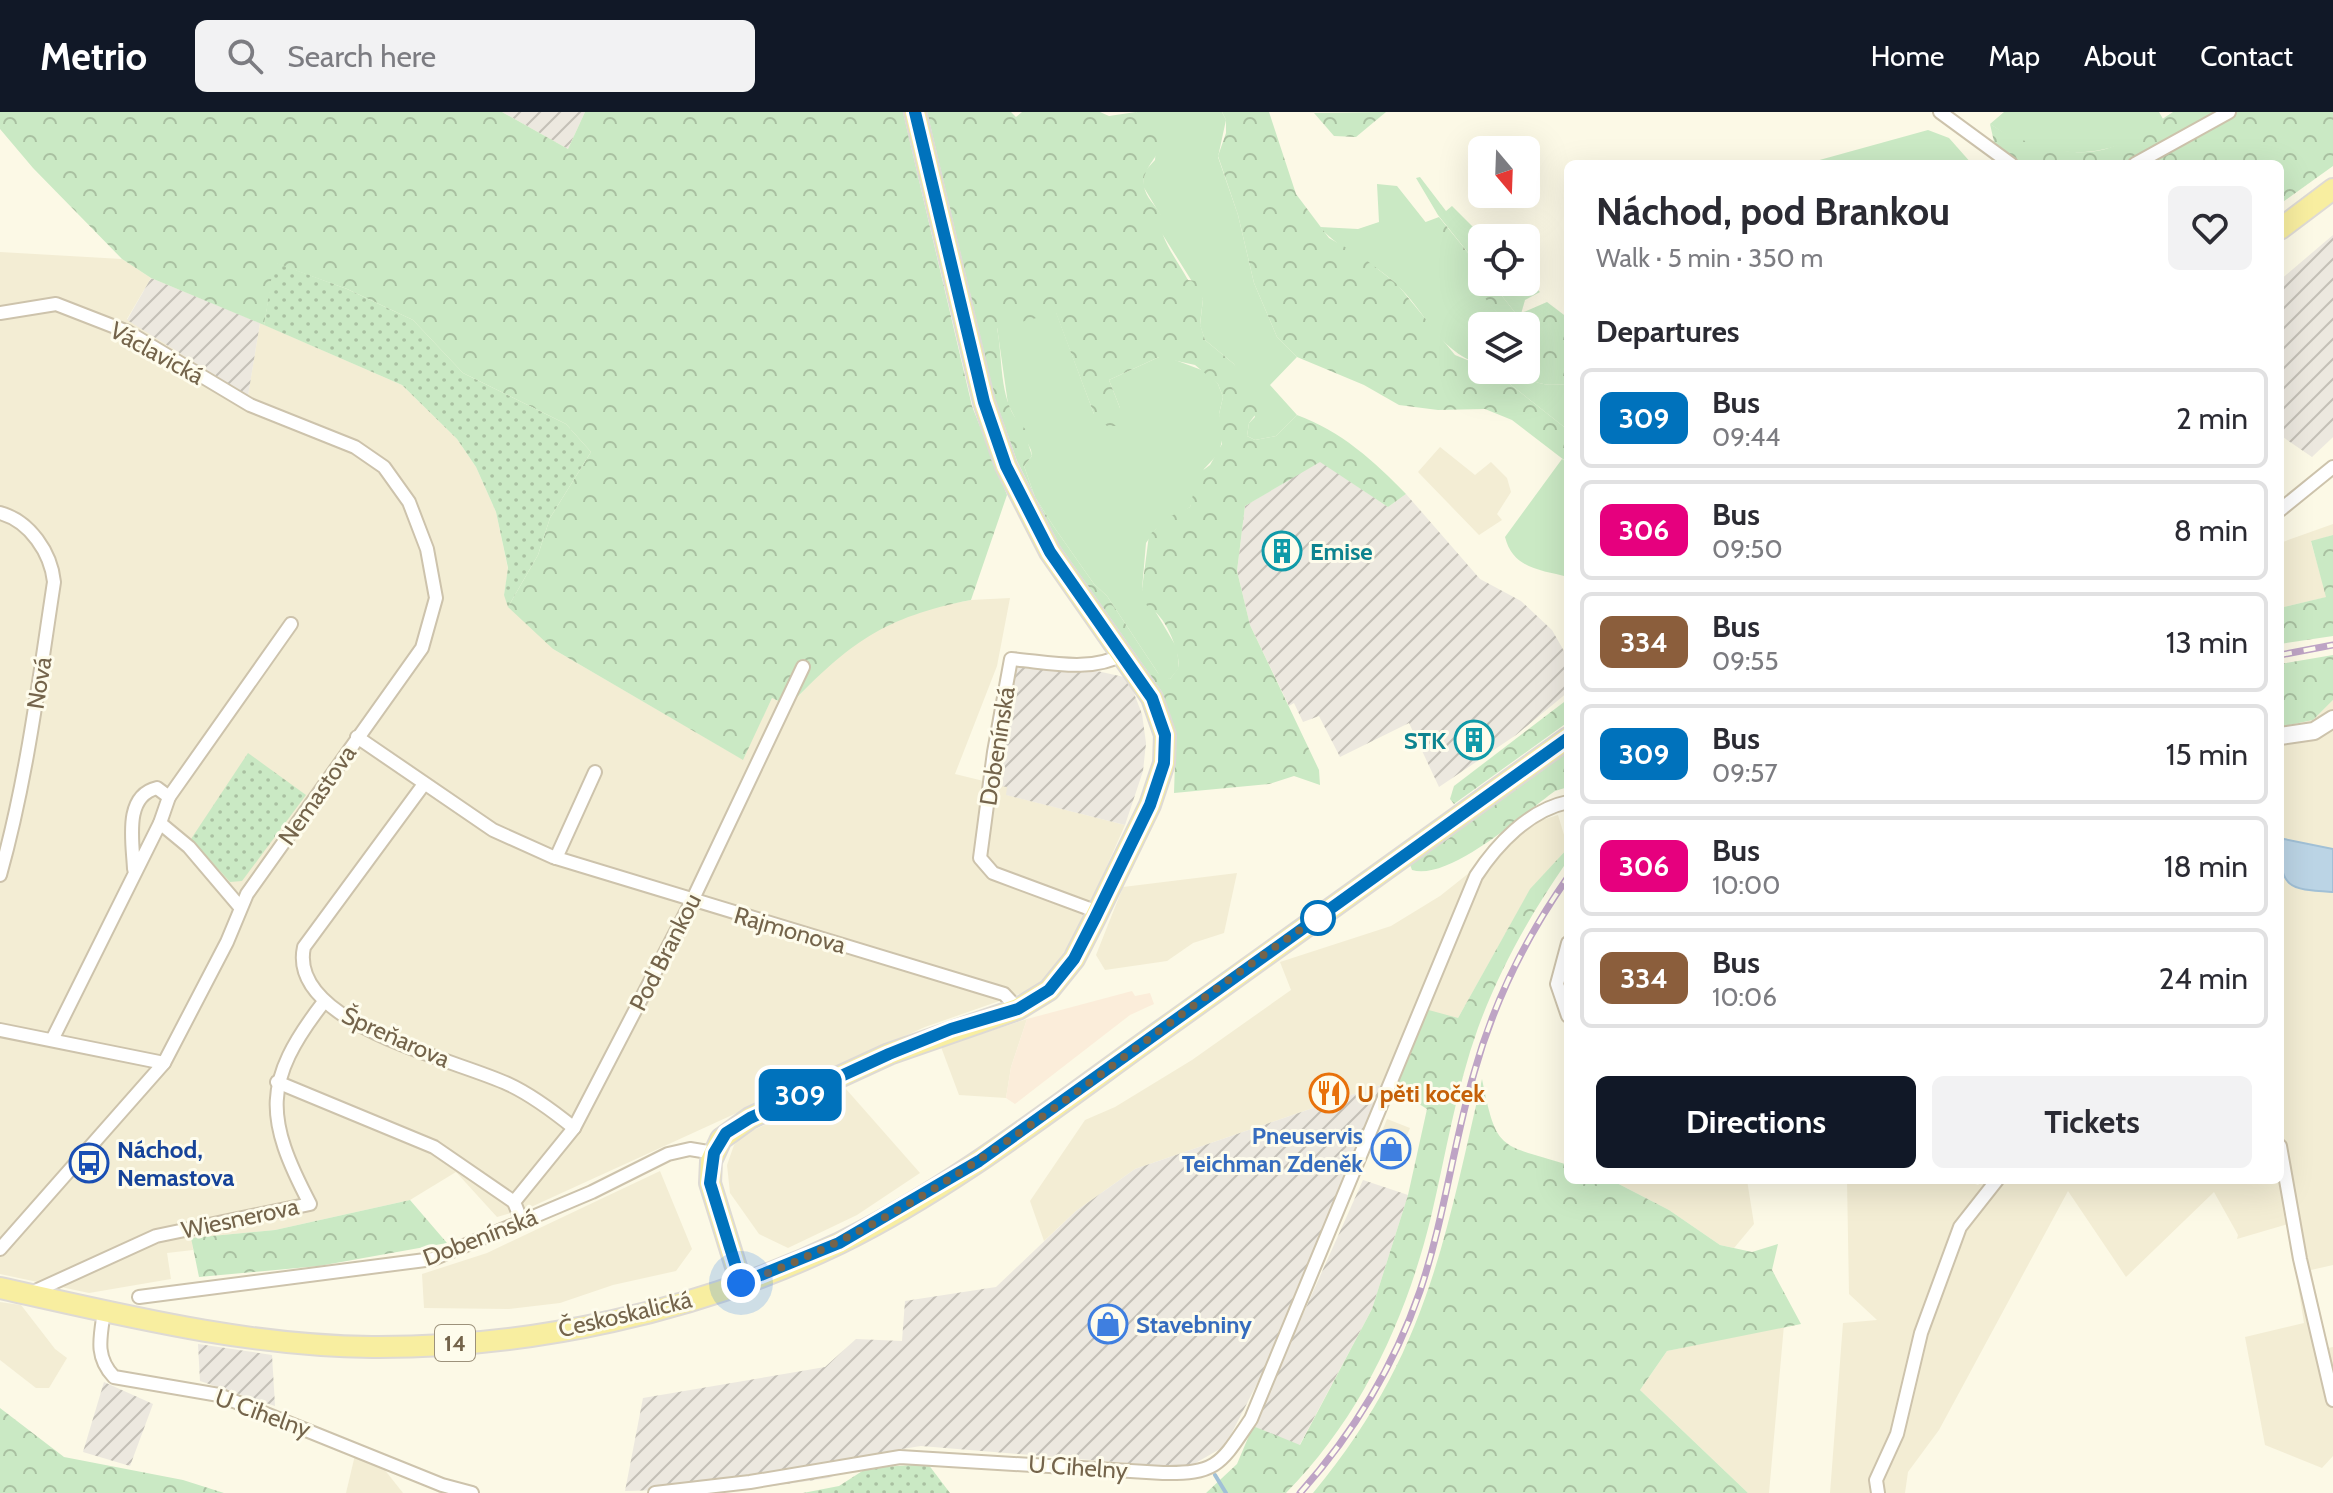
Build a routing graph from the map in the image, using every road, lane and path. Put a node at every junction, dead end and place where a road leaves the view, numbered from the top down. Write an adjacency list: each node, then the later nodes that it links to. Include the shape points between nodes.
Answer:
1 (915, 112): 14 (main road, via 996,442 1050,552)
2 (1940, 112): 4 (street)
3 (2229, 112): 5 (street)
4 (2006, 160)
5 (2142, 160)
6 (2333, 189): 7 (main road)
7 (2284, 226)
8 (0, 313): 9 (street, Václavická, via 56,304 128,332)
9 (221, 389): 18 (street, Nemastova, via 355,447 384,467 409,502 427,549 436,598 431,625 422,648)
10 (2333, 467): 11 (street)
11 (2284, 507)
12 (0, 513): 27 (street, Nová, via 43,547 52,561 54,582 22,780)
13 (291, 624): 22 (street)
14 (1124, 654): 30 (main road, via 1160,716 1164,763 1150,805); 30 (street, Dobenínská, via 1088,665 1011,659 980,858 993,873)
15 (803, 667): 28 (street, Pod Brankou)
16 (2333, 719): 17 (street, via 2314,731)
17 (2284, 735)
18 (357, 737): 21 (street, Rajmonova); 29 (street, Nemastova)
19 (1564, 741): 46 (main road, Českoskalická, via 979,1161 839,1243)
20 (595, 772): 25 (street)
21 (424, 784): 25 (street, Rajmonova, via 493,830); 32 (street, Špreňarova, via 304,947 304,972)
22 (169, 797): 24 (street); 26 (street, via 157,788 147,790 134,808)
23 (1564, 803): 53 (street, U Cihelny, via 1551,805 1526,823 1492,852 1476,876 1251,1419 1207,1470 1163,1473 900,1457)
24 (160, 823): 26 (street); 29 (street, via 189,847)
25 (556, 858): 28 (street, Rajmonova)
26 (134, 869): 36 (street)
27 (0, 875)
28 (692, 901): 34 (street, Rajmonova, via 1004,994); 39 (street, Pod Brankou)
29 (240, 907): 37 (street, Nemastova)
30 (1098, 912): 34 (main road, via 1059,979)
31 (1564, 958): 33 (street, via 1557,984)
32 (323, 1003): 38 (street, via 297,1037); 39 (street, Špreňarova, via 351,1021 507,1083)
33 (1564, 1004)
34 (1018, 1009): 40 (main road, via 922,1040 750,1118 726,1133)
35 (0, 1030): 36 (street)
36 (52, 1040): 37 (street)
37 (164, 1063): 45 (street, Nemastova)
38 (277, 1082): 43 (street, via 434,1147); 48 (street, Wiesnerova, via 276,1117 286,1159 310,1204 156,1236)
39 (574, 1128): 43 (street, Pod Brankou)
40 (714, 1153): 44 (street, Dobenínská, via 690,1149 668,1154); 46 (main road, via 711,1194)
41 (2284, 1169): 51 (street)
42 (1994, 1184): 54 (street, via 1960,1227 1921,1333 1897,1434 1876,1480)
43 (514, 1202): 44 (street)
44 (522, 1222): 49 (street, Dobenínská, via 433,1259)
45 (0, 1249)
46 (741, 1283): 50 (main road, Českoskalická / 14, via 601,1323 434,1346 269,1341)
47 (0, 1288): 48 (main road, Českoskalická / 14)
48 (29, 1294): 50 (main road, Českoskalická / 14)
49 (139, 1297)
50 (104, 1312): 52 (street, U Cihelny, via 99,1351 114,1377 219,1395)
51 (2333, 1400)
52 (472, 1493)
53 (655, 1493)
54 (1878, 1493)

